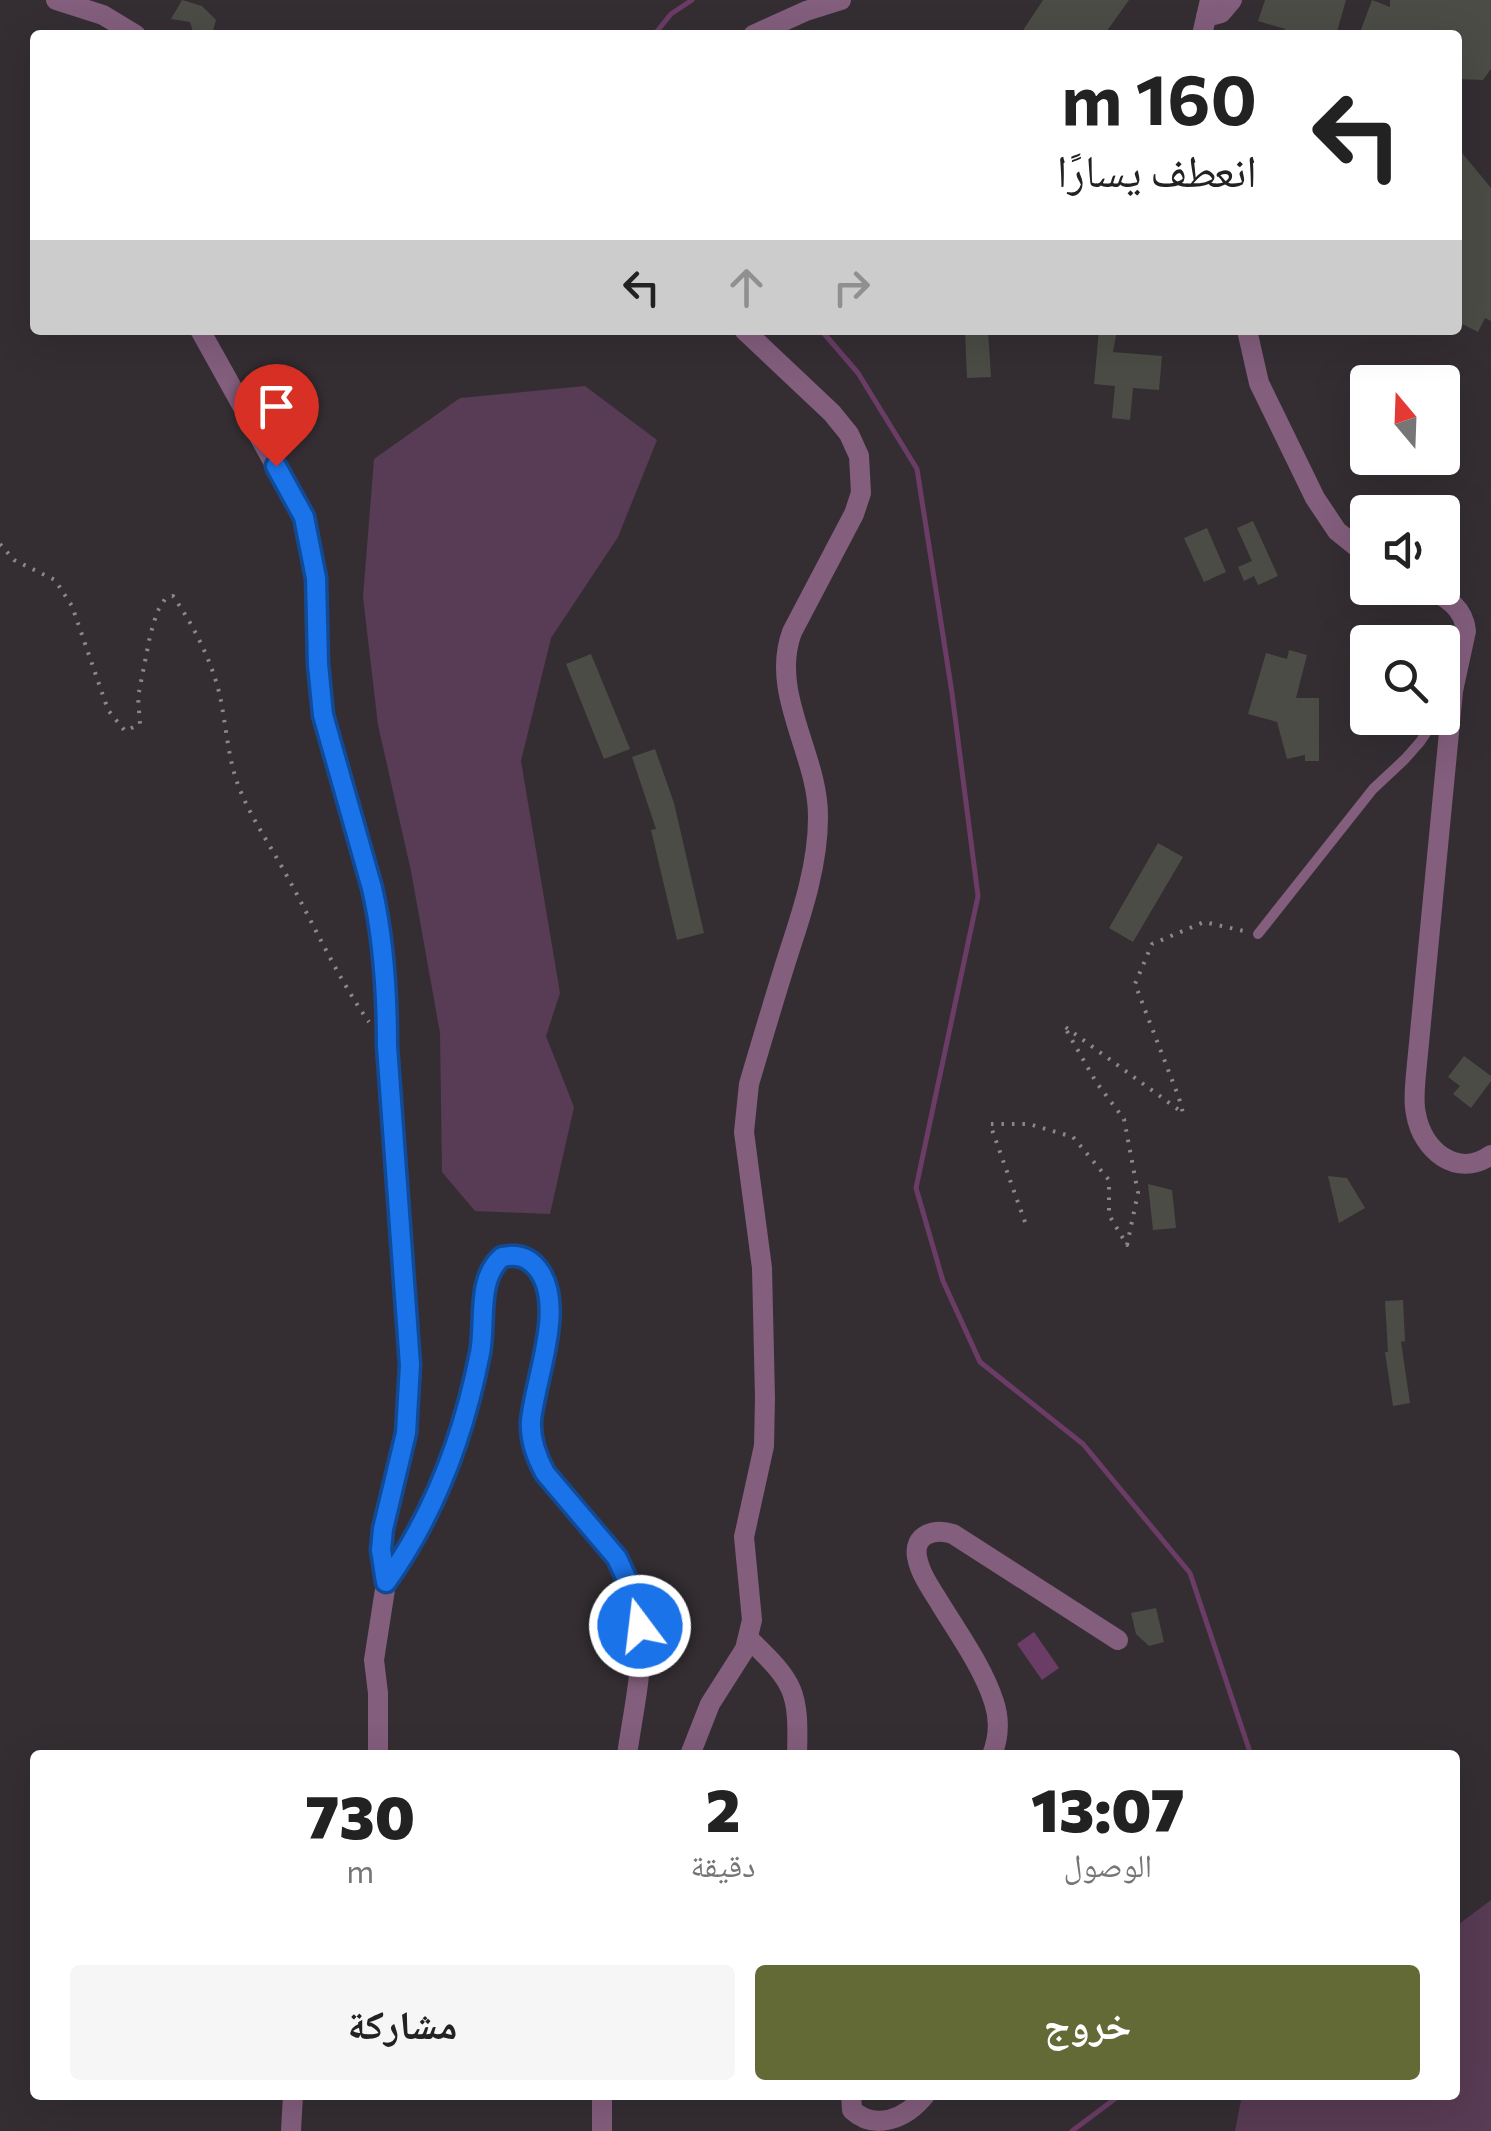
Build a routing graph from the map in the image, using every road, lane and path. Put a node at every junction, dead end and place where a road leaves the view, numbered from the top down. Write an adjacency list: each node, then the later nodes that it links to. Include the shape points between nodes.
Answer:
1 (56, 0): 5 (street)
2 (842, 0): 6 (street)
3 (1232, 0): 4 (street)
4 (1206, 17)
5 (128, 30)
6 (764, 30)
7 (203, 335): 17 (street, via 304,517 316,578 323,715 379,916)
8 (749, 335): 21 (street, via 849,434 862,492 792,632 784,664 818,818 801,916 745,1109 765,1327 764,1446 744,1536)
9 (1248, 335): 10 (street, via 1259,383 1315,498)
10 (1350, 541)
11 (0, 544): 17 (path, via 14,560 55,580 72,606 108,710 125,731 140,724 138,697 150,636 157,612 174,596 204,650 236,780 255,822 354,1001)
12 (1455, 605): 13 (street, via 1465,623)
13 (1460, 646)
14 (1425, 735): 16 (lane)
15 (1445, 735): 18 (street, via 1415,1113 1442,1158 1466,1165)
16 (1258, 934): 19 (path, via 1204,922 1152,944 1135,984 1183,1114 1064,1026 1124,1119 1138,1193 1127,1245 1109,1215 1110,1180 1073,1136 1029,1124 990,1124)
17 (387, 1046): 20 (street, via 410,1365 406,1433 383,1529)
18 (1491, 1155)
19 (1025, 1222)
20 (386, 1582): 23 (street, via 374,1660); 24 (street, via 445,1474 482,1346 490,1271 502,1257 524,1258 541,1273 550,1304 531,1422 536,1457 617,1558 636,1599 641,1655)
21 (749, 1640): 25 (street, via 710,1704); 26 (street, via 792,1688)
22 (1118, 1640): 27 (street, via 954,1534 921,1537 920,1567 995,1704)
23 (378, 1750)
24 (628, 1750)
25 (692, 1750)
26 (798, 1750)
27 (994, 1750)
28 (292, 2100): 32 (street)
29 (602, 2100): 33 (street)
30 (851, 2100): 31 (street, via 852,2110 872,2126 904,2118)
31 (920, 2100)
32 (291, 2131)
33 (602, 2131)

